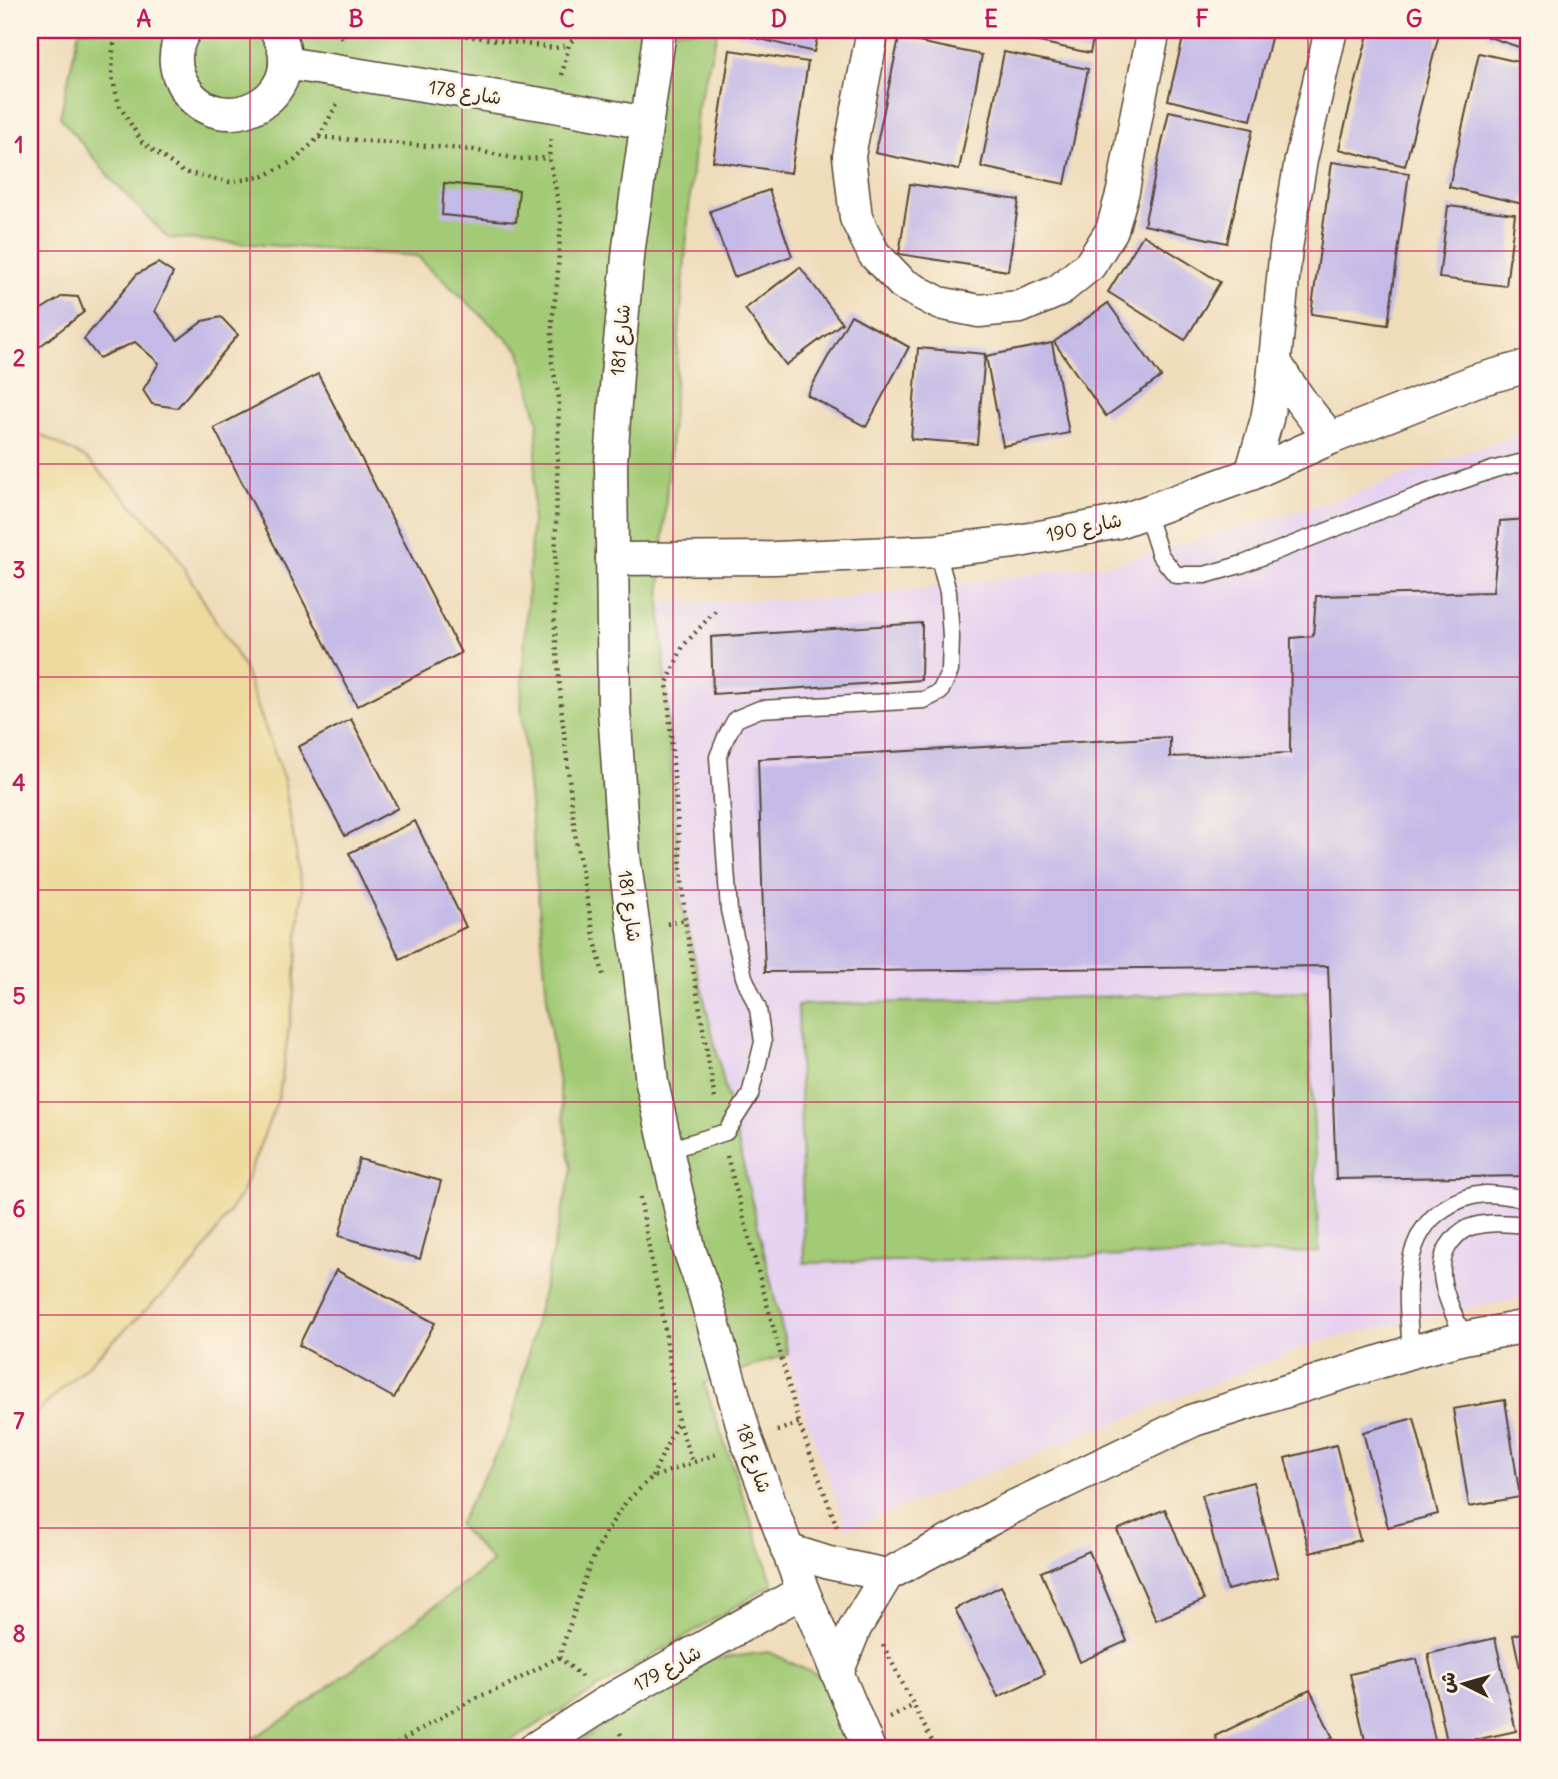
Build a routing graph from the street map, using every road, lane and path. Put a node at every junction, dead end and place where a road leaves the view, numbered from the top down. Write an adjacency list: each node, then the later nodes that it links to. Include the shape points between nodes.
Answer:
1 (118, 30): 14 (path, via 113,77 119,105 142,142 183,172 230,181 264,176 295,160)
2 (185, 30): 11 (street, via 176,52 177,69 183,86 207,109 241,113 258,106 271,95)
3 (276, 30): 11 (street)
4 (339, 30): 12 (path)
5 (424, 30): 10 (path, via 555,48)
6 (660, 30): 13 (street, شارع 181)
7 (873, 30): 8 (street, via 849,156 856,218 874,254 903,284 939,303 979,312 1020,307 1058,292 1090,265 1112,230 1124,191)
8 (1154, 30)
9 (1331, 30): 16 (street, via 1286,248)
10 (569, 44)
11 (285, 63): 12 (street, شارع 178)
12 (344, 73): 13 (street, شارع 178); 14 (path, via 337,106)
13 (646, 123): 23 (street, شارع 181, via 618,367 611,464)
14 (319, 136): 15 (path, via 474,150 518,159)
15 (549, 158)
16 (1275, 362): 18 (street); 20 (street, via 1267,419)
17 (1528, 366): 18 (street, شارع 190, via 1475,381)
18 (1331, 438): 20 (street, شارع 190)
19 (1528, 461): 21 (lane, via 1495,468 1205,575 1176,575 1160,555)
20 (1251, 474): 21 (street, شارع 190)
21 (1146, 512): 22 (street, شارع 190, via 1118,522 1014,542)
22 (937, 551): 23 (street, شارع 190); 24 (lane, via 948,592 951,637 950,671 940,692 924,700 760,709 736,719 726,737 718,757 729,910 763,1042 750,1095 726,1132)
23 (612, 559): 24 (street, شارع 181, via 614,709 624,857 652,1083)
24 (668, 1150): 32 (street, شارع 181, via 690,1252)
25 (1528, 1199): 29 (lane, via 1487,1194 1469,1197 1451,1203 1423,1227 1416,1239 1409,1277)
26 (1528, 1225): 28 (lane, via 1470,1227 1450,1243 1441,1267 1443,1281)
27 (1528, 1326): 28 (street)
28 (1464, 1338): 29 (street)
29 (1411, 1352): 35 (street, via 1194,1420)
30 (678, 1421): 33 (path)
31 (799, 1423): 32 (path)
32 (747, 1441): 33 (path); 34 (street, شارع 181)
33 (651, 1478): 39 (path, via 626,1502 606,1532 589,1567 559,1657 452,1711)
34 (787, 1550): 35 (street); 36 (street, شارع 181)
35 (887, 1574): 37 (street)
36 (803, 1591): 38 (street, شارع 181); 40 (street, شارع 179, via 605,1703)
37 (866, 1610): 38 (street); 42 (path)
38 (837, 1673): 41 (street, شارع 181)
39 (393, 1749)
40 (534, 1749)
41 (869, 1749)
42 (936, 1749)

